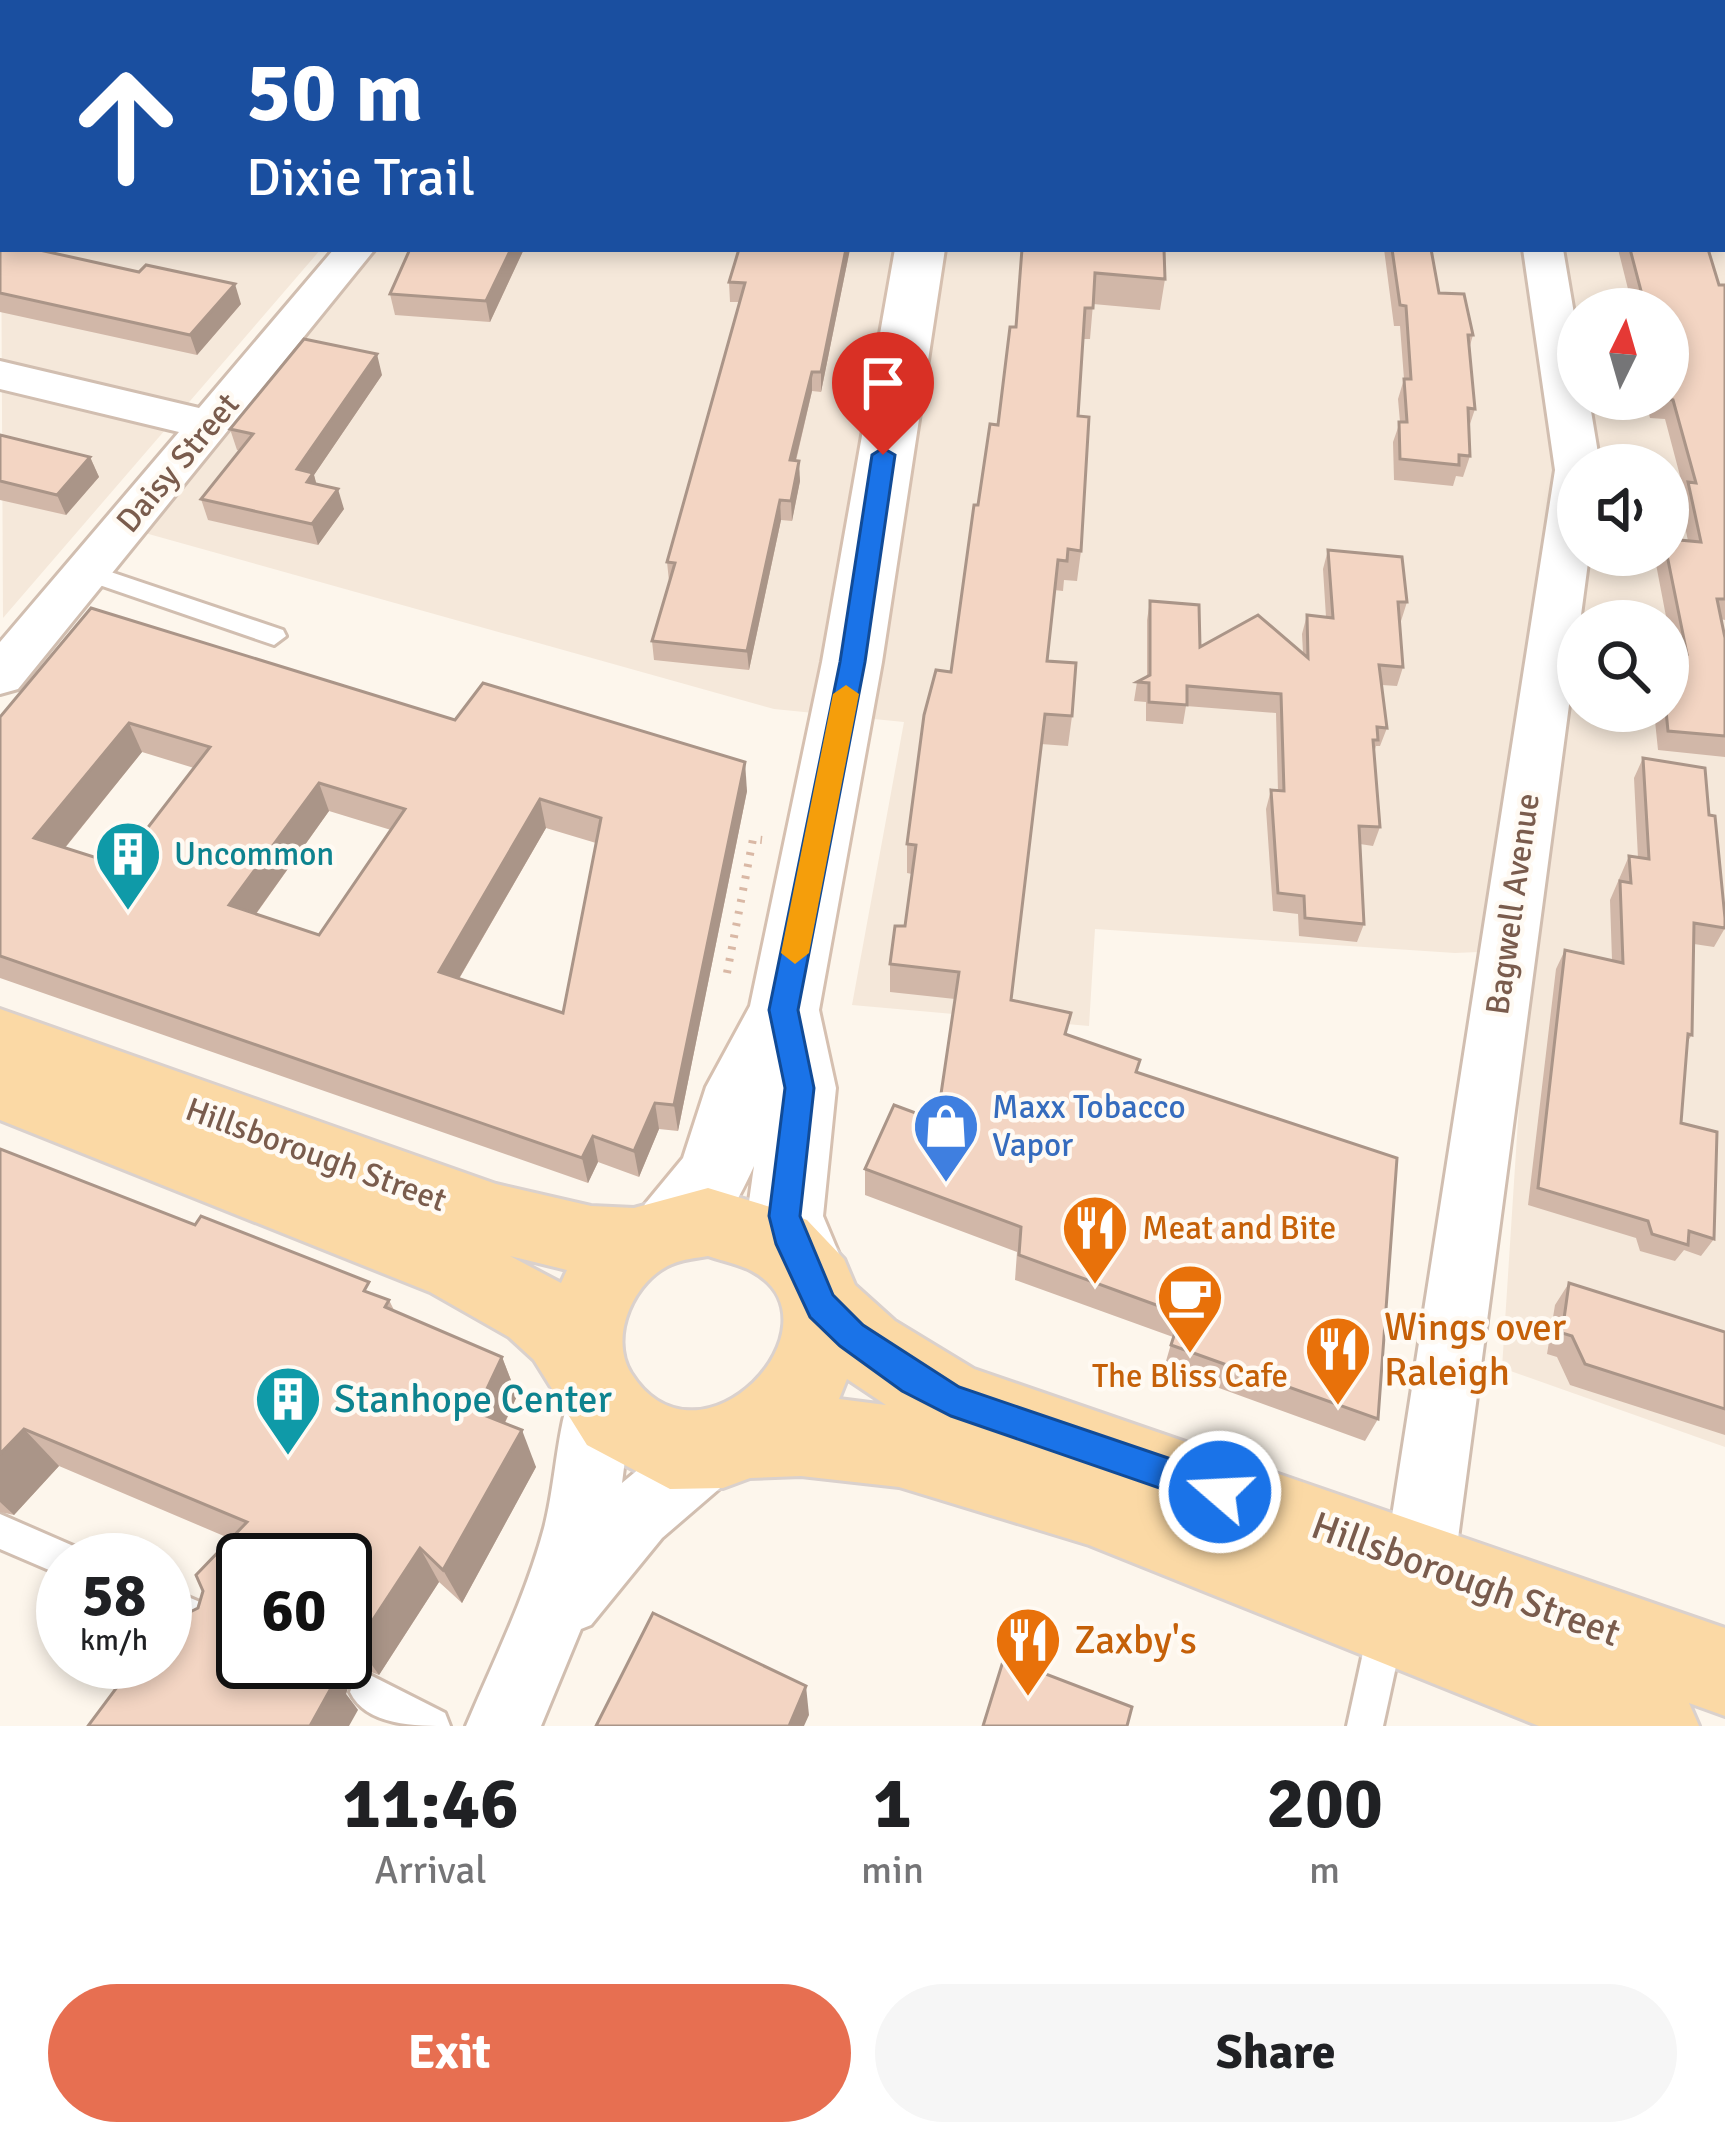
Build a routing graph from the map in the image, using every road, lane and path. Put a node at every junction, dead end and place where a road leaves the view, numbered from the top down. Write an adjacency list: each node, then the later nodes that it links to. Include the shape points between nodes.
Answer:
1 (353, 252): 5 (street, Daisy Street)
2 (919, 252): 9 (main road)
3 (1543, 252): 19 (street, Bagwell Avenue, via 1578,470)
4 (0, 375): 5 (street)
5 (210, 425): 6 (street, Daisy Street)
6 (87, 572): 7 (lane); 8 (street, Daisy Street)
7 (274, 636)
8 (0, 676)
9 (815, 850): 10 (main road); 10 (path, via 753,838)
10 (754, 1001): 13 (main road, via 727,1144 710,1182); 14 (main road, via 800,1088 785,1216)
11 (0, 1040): 13 (main road, Hillsborough Street, via 511,1223 591,1241)
12 (0, 1088): 15 (main road, Hillsborough Street, via 457,1267 537,1311)
13 (655, 1236): 14 (main road, via 708,1222 746,1227 781,1244); 15 (main road, via 611,1268 591,1299 583,1334)
14 (814, 1288): 16 (main road, via 824,1344 811,1382 785,1414); 19 (main road, Hillsborough Street, via 867,1348 951,1400)
15 (593, 1384): 16 (main road, via 629,1428 664,1444); 20 (street, via 595,1453)
16 (733, 1442): 19 (main road, Hillsborough Street, via 796,1434 912,1444 1201,1544); 20 (street, via 638,1514)
17 (0, 1531): 18 (lane)
18 (36, 1547)
19 (1404, 1590): 23 (main road, Hillsborough Street); 27 (lane); 28 (main road, Hillsborough Street, via 1480,1662)
20 (557, 1612): 26 (street)
21 (192, 1616): 22 (lane)
22 (210, 1624)
23 (1725, 1672)
24 (368, 1692): 25 (lane)
25 (432, 1726)
26 (503, 1726)
27 (1365, 1726)
28 (1654, 1726)

